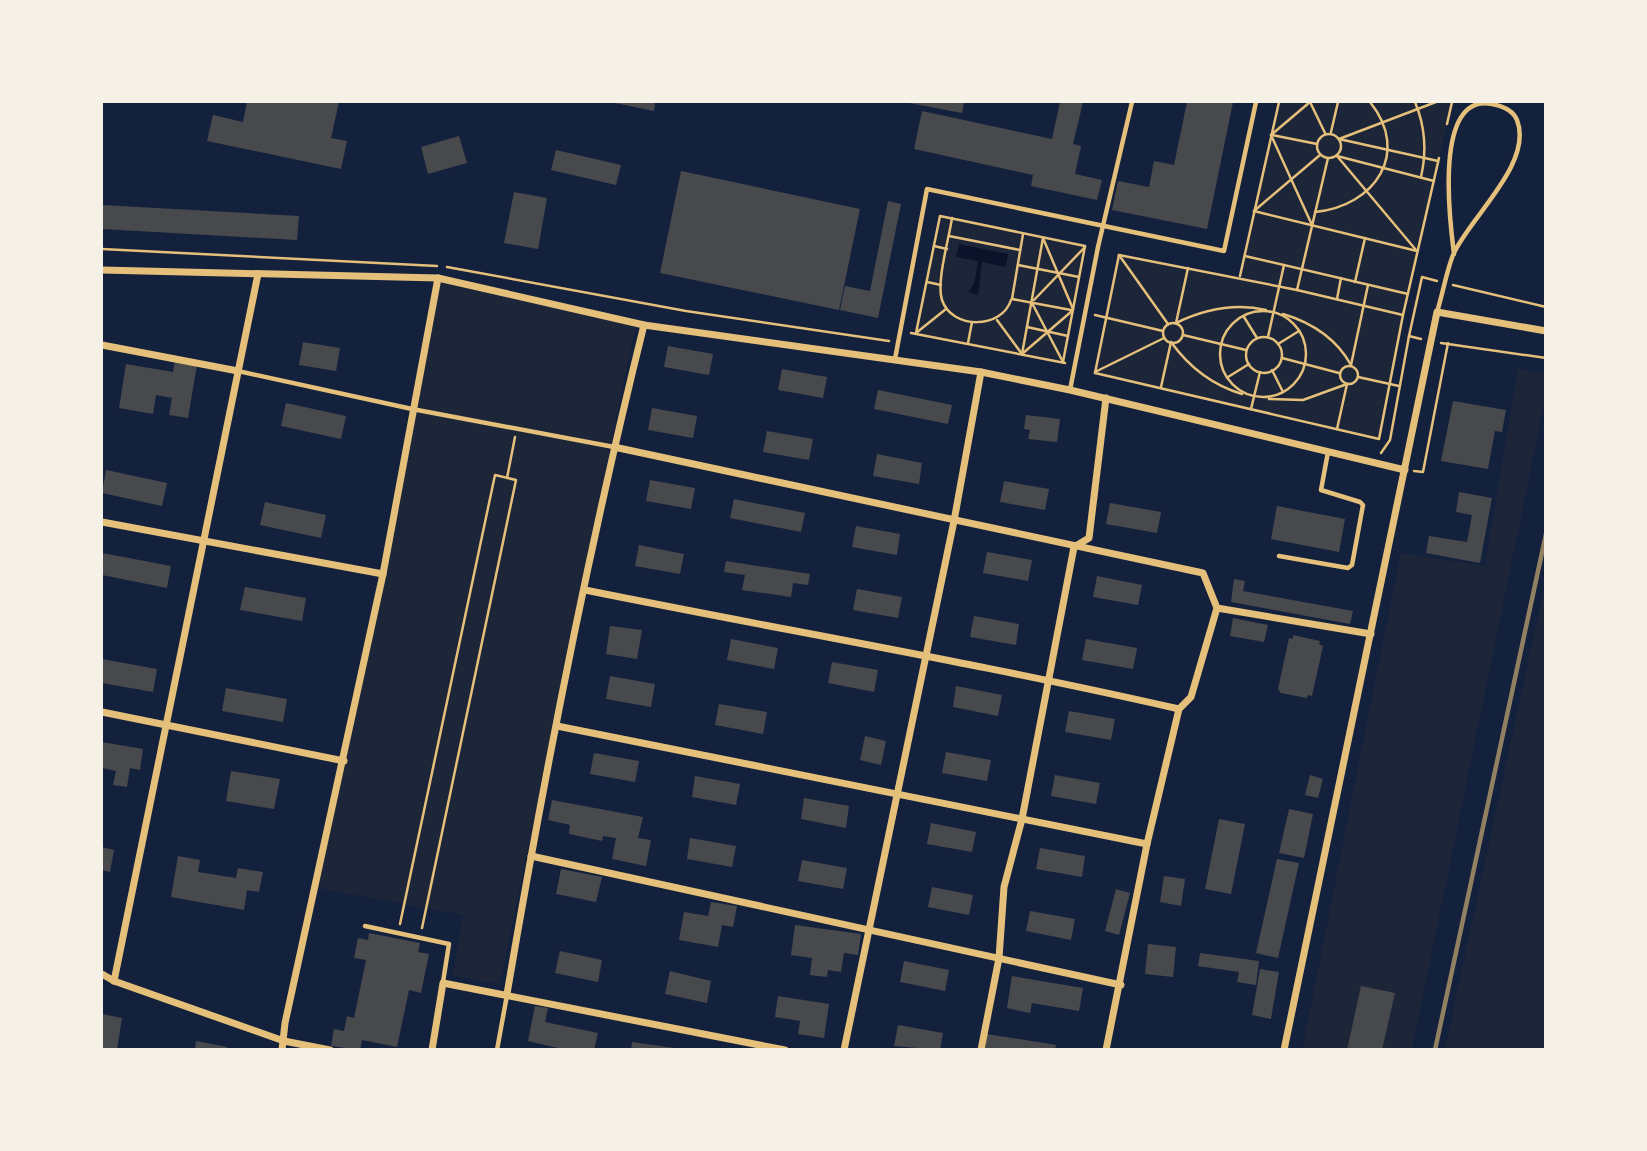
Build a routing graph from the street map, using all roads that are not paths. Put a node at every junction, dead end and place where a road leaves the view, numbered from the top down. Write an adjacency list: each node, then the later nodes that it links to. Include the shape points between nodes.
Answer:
1 (1132, 102): 5 (lane)
2 (1256, 102): 5 (lane, via 1224,251)
3 (1468, 102): 4 (lane)
4 (1470, 108): 6 (lane, via 1456,126 1446,181); 6 (lane, via 1485,102 1504,106 1517,118 1520,136 1509,174)
5 (1102, 227): 14 (lane, via 927,190); 17 (lane)
6 (1454, 254): 10 (lane)
7 (102, 270): 8 (street)
8 (258, 274): 9 (street); 15 (street)
9 (438, 278): 11 (street); 19 (street)
10 (1437, 312): 12 (street); 22 (street)
11 (644, 325): 14 (street); 20 (street)
12 (1543, 330)
13 (102, 345): 15 (street)
14 (895, 359): 16 (street)
15 (238, 371): 19 (lane); 25 (street)
16 (981, 372): 17 (street); 23 (street)
17 (1070, 390): 18 (street)
18 (1106, 397): 21 (street); 26 (street, via 1089,538)
19 (412, 409): 20 (lane); 28 (street)
20 (614, 447): 23 (street); 29 (street)
21 (1328, 451): 22 (street); 27 (lane, via 1321,490 1363,505 1352,565)
22 (1405, 470): 31 (street)
23 (954, 521): 26 (street); 32 (street)
24 (102, 522): 25 (street)
25 (204, 541): 28 (street); 36 (street)
26 (1073, 547): 30 (street, via 1203,573); 33 (street)
27 (1279, 556)
28 (383, 574): 38 (street)
29 (585, 590): 32 (street); 37 (street)
30 (1217, 608): 31 (street); 34 (street, via 1191,697)
31 (1371, 634): 59 (street)
32 (925, 658): 33 (street); 39 (street)
33 (1048, 679): 34 (street); 40 (street)
34 (1179, 709): 41 (street)
35 (102, 712): 36 (street)
36 (166, 725): 38 (street); 47 (street)
37 (557, 726): 39 (street); 42 (street)
38 (344, 761): 51 (street)
39 (896, 794): 40 (street); 44 (street)
40 (1023, 819): 41 (street); 45 (street, via 1004,887)
41 (1147, 844): 49 (street)
42 (531, 856): 44 (street); 50 (street)
43 (365, 926): 48 (lane, via 449,944)
44 (868, 929): 45 (street); 56 (street)
45 (999, 958): 49 (street); 57 (street)
46 (102, 974): 47 (street)
47 (114, 981): 51 (street)
48 (443, 983): 50 (street); 53 (street)
49 (1121, 985): 58 (street)
50 (508, 994): 54 (lane); 55 (street)
51 (283, 1045): 52 (street)
52 (330, 1049)
53 (432, 1049)
54 (497, 1049)
55 (785, 1049)
56 (844, 1049)
57 (981, 1049)
58 (1106, 1049)
59 (1284, 1049)

